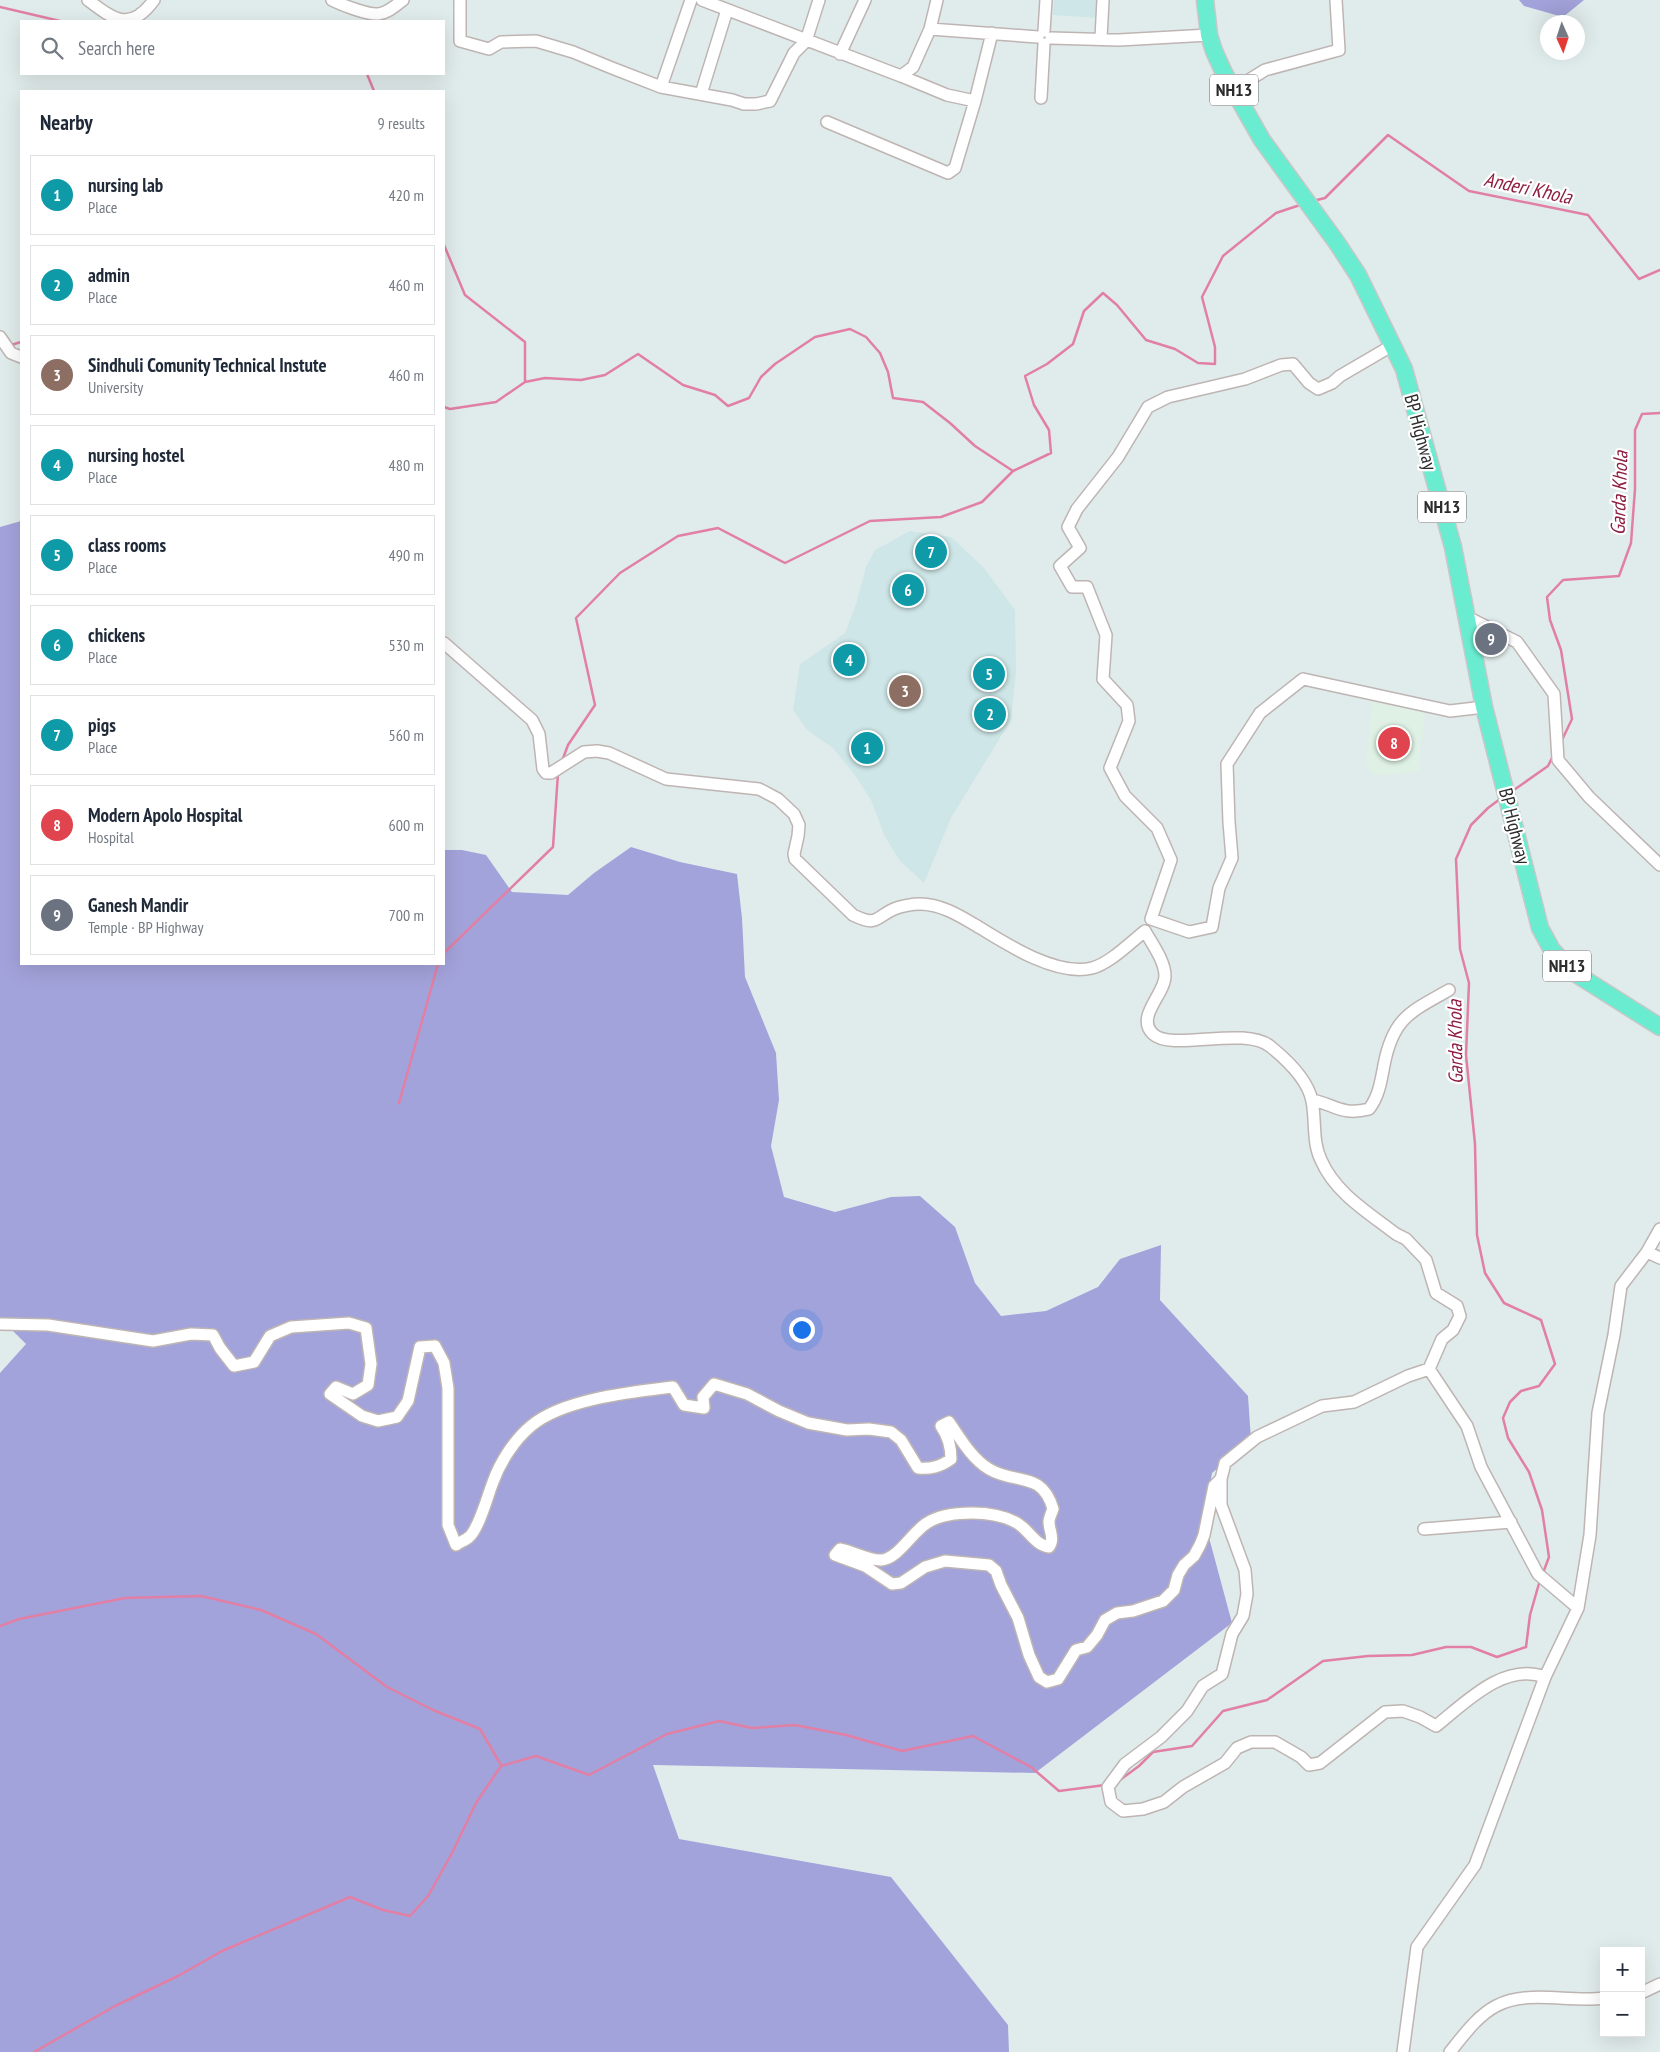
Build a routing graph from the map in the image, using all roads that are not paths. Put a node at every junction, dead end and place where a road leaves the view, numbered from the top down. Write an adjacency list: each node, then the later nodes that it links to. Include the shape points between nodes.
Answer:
1 (88, 0): 2 (street, via 118,20 132,19)
2 (154, 0)
3 (332, 0): 4 (street, via 352,9 377,14 388,11)
4 (403, 0)
5 (460, 0): 24 (street, via 460,41 490,49 501,42 536,41)
6 (691, 0): 24 (street)
7 (702, 0): 15 (street)
8 (819, 0): 21 (street)
9 (865, 0): 22 (street)
10 (937, 0): 16 (street)
11 (1046, 0): 19 (street)
12 (1103, 0): 20 (street)
13 (1205, 0): 18 (highway, BP Highway / NH13)
14 (1336, 0): 25 (street, via 1339,50 1265,70)
15 (727, 10): 21 (street); 26 (street)
16 (930, 29): 17 (street); 23 (street, via 913,67)
17 (992, 33): 19 (street); 28 (street)
18 (1209, 35): 20 (street); 25 (highway, BP Highway / NH13)
19 (1044, 38): 20 (street); 27 (street)
20 (1101, 38)
21 (806, 41): 22 (street); 26 (street, via 794,53 770,101 744,104)
22 (840, 54): 23 (street)
23 (901, 76): 28 (street, via 947,96)
24 (661, 87): 26 (street)
25 (1234, 90): 31 (highway, BP Highway / NH13, via 1262,140 1358,275)
26 (701, 94)
27 (1041, 98)
28 (975, 101): 29 (street, via 955,168 948,173)
29 (827, 122)
30 (0, 337): 32 (street, via 11,353)
31 (1393, 345): 33 (highway, BP Highway / NH13, via 1404,369 1453,547); 37 (street, via 1318,390 1293,364 1281,365 1245,379 1168,397 1148,407 1118,457 1077,509 1068,527 1080,548 1060,566 1072,587 1087,587 1106,635 1103,679 1127,705 1130,721 1110,768 1125,796 1157,828 1171,860)
32 (20, 358)
33 (1467, 617): 35 (highway, BP Highway / NH13); 36 (street, via 1517,642 1554,694 1558,760 1588,797)
34 (445, 644): 38 (street, via 532,720 539,734 546,773 584,752 597,751 609,753 666,779 759,788 778,799 794,814 798,825 796,859 853,915 864,920 874,921 894,909 921,904 954,912 1049,965 1076,970 1094,968)
35 (1484, 706): 37 (street, via 1450,711 1303,679 1260,712 1227,764 1232,858 1219,888 1212,927 1189,932); 40 (highway, BP Highway / NH13, via 1540,928 1552,950 1585,981)
36 (1660, 864)
37 (1152, 919): 38 (street)
38 (1145, 931): 41 (street, via 1166,974 1164,987 1148,1012 1147,1024 1153,1034 1179,1040 1247,1038 1269,1045 1288,1062)
39 (1449, 990): 41 (street, via 1411,1011 1399,1024 1389,1041 1380,1087 1369,1109 1348,1112)
40 (1660, 1027)
41 (1312, 1100): 46 (street, via 1320,1160 1339,1189 1406,1239 1426,1260 1436,1292 1457,1306 1460,1316 1453,1330 1442,1339)
42 (1660, 1230): 43 (street)
43 (1647, 1252): 44 (street); 50 (street, via 1621,1286 1598,1413 1590,1535)
44 (1660, 1258)
45 (0, 1324): 47 (street, via 48,1325 153,1341 191,1334 213,1335 234,1366 254,1362 270,1336 291,1327 349,1323 366,1328 371,1364 368,1385 353,1394 336,1387 330,1394 362,1416 378,1421 397,1417 408,1401 420,1347 435,1346 444,1364 448,1388 448,1525 456,1545 470,1537 493,1481 511,1450 532,1425 560,1409 619,1394 673,1387 684,1405 704,1408 703,1397 714,1384 747,1394 808,1423 847,1430 891,1432 901,1440 918,1468 930,1469 951,1459 951,1448 941,1426 949,1422 989,1470 1032,1482 1045,1490 1054,1509 1049,1522 1052,1534 1049,1547 1042,1546 1017,1523 996,1514 972,1513 952,1514 929,1522 892,1557 880,1561 840,1549 836,1555 865,1566 892,1584 901,1583 925,1566 945,1561 989,1565 996,1571 1018,1618 1039,1677 1047,1682 1058,1679 1076,1650 1087,1647 1106,1620 1117,1613 1163,1601 1174,1590 1178,1575 1194,1556 1204,1535 1214,1486)
46 (1429, 1369): 47 (street, via 1354,1402 1322,1406 1258,1436 1225,1464); 48 (street, via 1467,1426 1481,1468)
47 (1221, 1479): 51 (street, via 1221,1505 1245,1570 1247,1594 1243,1616 1232,1634 1222,1674 1203,1686 1186,1711 1161,1737 1124,1764 1113,1778 1108,1787 1111,1802 1123,1811 1164,1802 1225,1763 1237,1748 1251,1742 1275,1742 1309,1765 1320,1763 1385,1712 1403,1711 1436,1726 1497,1681 1518,1673)
48 (1512, 1522): 49 (street); 50 (street, via 1538,1574)
49 (1424, 1529)
50 (1578, 1608): 51 (street)
51 (1545, 1677): 55 (street, via 1475,1865 1417,1947)
52 (1660, 1984): 53 (street)
53 (1643, 1992)
54 (1600, 1998): 56 (street, via 1520,1999 1497,2006 1480,2018)
55 (1403, 2052)
56 (1450, 2052)

